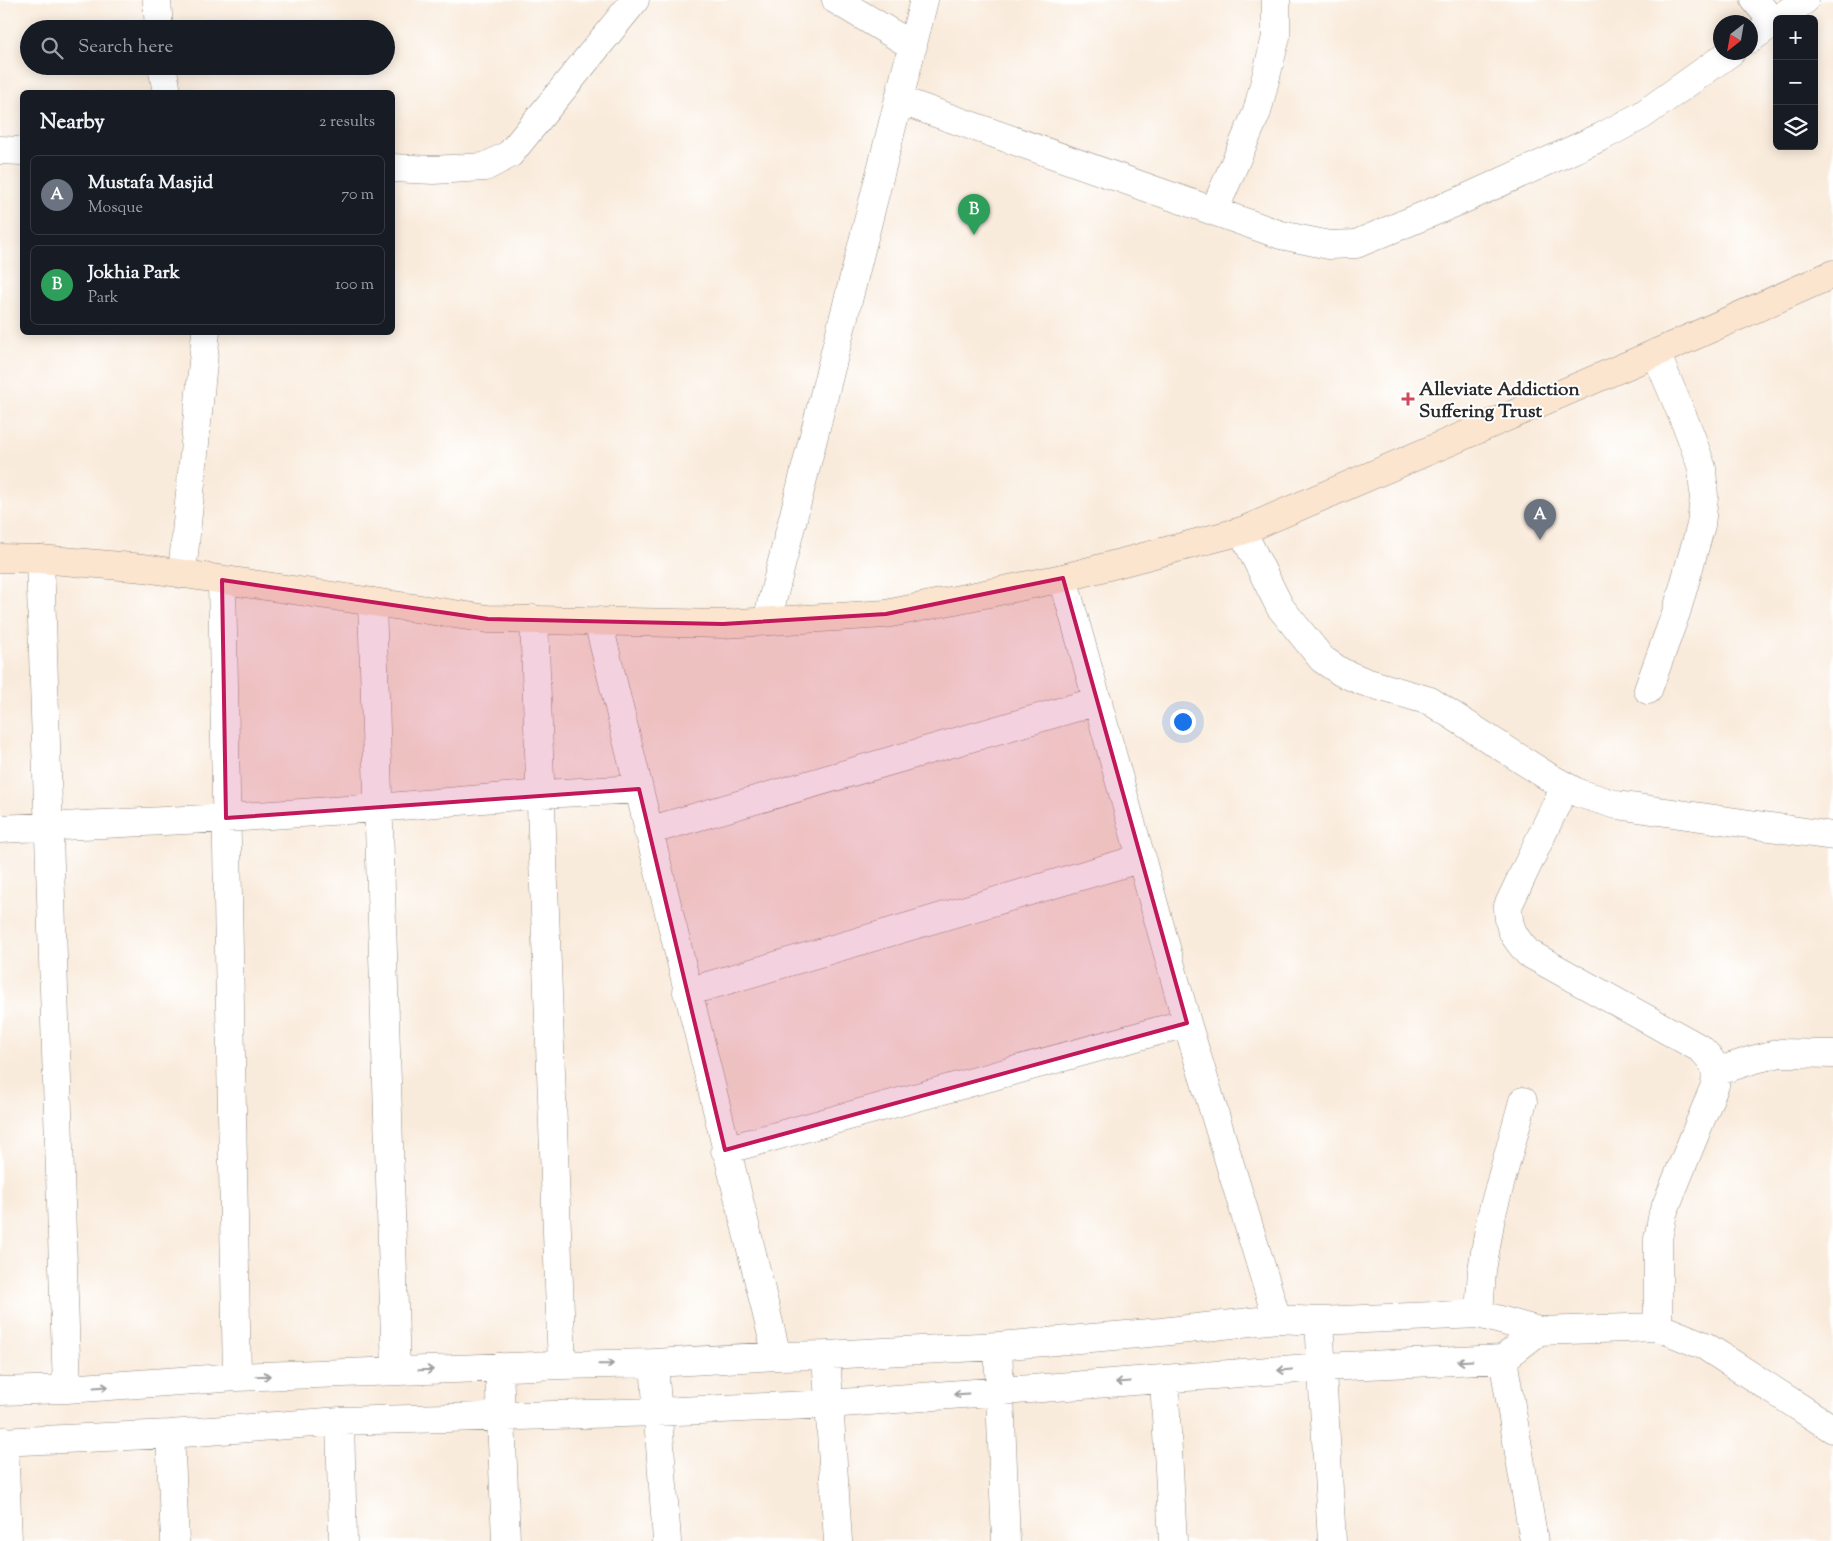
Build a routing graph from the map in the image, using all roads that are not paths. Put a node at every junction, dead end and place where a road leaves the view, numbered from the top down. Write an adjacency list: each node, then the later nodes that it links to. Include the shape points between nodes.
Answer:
1 (157, 0): 10 (street)
2 (635, 0): 20 (street, via 510,154 485,167)
3 (836, 0): 13 (street)
4 (924, 0): 13 (street)
5 (1276, 0): 21 (street, via 1276,38 1256,112)
6 (1755, 0): 9 (street)
7 (1805, 0): 8 (street)
8 (1783, 15)
9 (1773, 17)
10 (158, 20)
11 (1773, 22): 12 (street)
12 (1758, 33)
13 (913, 46): 17 (street)
14 (1720, 60): 21 (street, via 1641,116 1617,129 1356,244 1329,244 1281,235)
15 (164, 75): 16 (street)
16 (167, 90)
17 (899, 100): 21 (street); 34 (street)
18 (0, 150): 19 (street)
19 (20, 151)
20 (395, 168)
21 (1214, 211)
22 (1833, 274): 24 (street)
23 (206, 335): 28 (street)
24 (1656, 353): 25 (street); 35 (street, via 1702,468 1704,497 1701,525 1680,601)
25 (1242, 531): 29 (street); 37 (street, via 1280,607 1322,659 1364,682 1430,701)
26 (0, 558): 27 (street)
27 (40, 560): 28 (street); 42 (street)
28 (182, 574): 30 (street)
29 (1063, 578): 34 (street, via 886,614); 36 (street)
30 (222, 580): 31 (street); 41 (street)
31 (372, 602): 32 (street, via 488,619); 40 (street)
32 (534, 619): 33 (street); 39 (street)
33 (598, 621): 34 (street, via 723,624); 38 (street)
34 (767, 621)
35 (1648, 690)
36 (1098, 701): 44 (street); 46 (street)
37 (1565, 786): 45 (street, via 1617,805); 50 (street, via 1508,906 1514,938 1528,953 1701,1050 1713,1062)
38 (639, 789): 39 (street); 44 (street)
39 (541, 794): 40 (street); 63 (street)
40 (377, 808): 41 (street); 66 (street)
41 (226, 818): 42 (street); 67 (street)
42 (48, 828): 43 (street); 69 (street)
43 (0, 829)
44 (648, 831): 47 (street)
45 (1833, 836)
46 (1142, 858): 47 (street); 48 (street)
47 (687, 992): 52 (street)
48 (1187, 1023): 52 (street); 54 (street)
49 (1833, 1054): 50 (street, via 1780,1053)
50 (1716, 1072): 56 (street, via 1715,1085 1663,1213 1658,1239)
51 (1523, 1100): 53 (street, via 1491,1217 1482,1270)
52 (726, 1150): 60 (street)
53 (1480, 1314): 55 (street); 57 (street)
54 (1277, 1319): 55 (street); 58 (street)
55 (1319, 1320): 65 (street)
56 (1658, 1327): 57 (street); 76 (street, via 1705,1346)
57 (1539, 1330): 61 (street)
58 (998, 1346): 59 (street); 71 (street)
59 (826, 1355): 60 (street); 72 (street)
60 (777, 1356): 62 (street)
61 (1503, 1359): 65 (street, one-way to 65); 88 (street)
62 (654, 1363): 63 (street, one-way to 62); 73 (street)
63 (562, 1365): 64 (street)
64 (499, 1367): 66 (street, one-way to 64); 74 (street)
65 (1322, 1367): 68 (street, one-way to 68); 87 (street)
66 (396, 1371): 67 (street, one-way to 66)
67 (237, 1378): 69 (street, one-way to 67)
68 (1164, 1379): 71 (street, one-way to 71); 86 (street)
69 (68, 1389): 70 (street)
70 (0, 1391)
71 (998, 1391): 72 (street, one-way to 72); 85 (street)
72 (829, 1404): 73 (street); 84 (street)
73 (657, 1412): 74 (street); 83 (street)
74 (501, 1415): 75 (street); 82 (street)
75 (340, 1421): 77 (street); 81 (street)
76 (1833, 1430)
77 (170, 1434): 78 (street); 80 (street)
78 (2, 1442): 79 (street)
79 (8, 1541)
80 (175, 1541)
81 (343, 1541)
82 (506, 1541)
83 (667, 1541)
84 (838, 1541)
85 (1006, 1541)
86 (1173, 1541)
87 (1332, 1541)
88 (1534, 1541)

